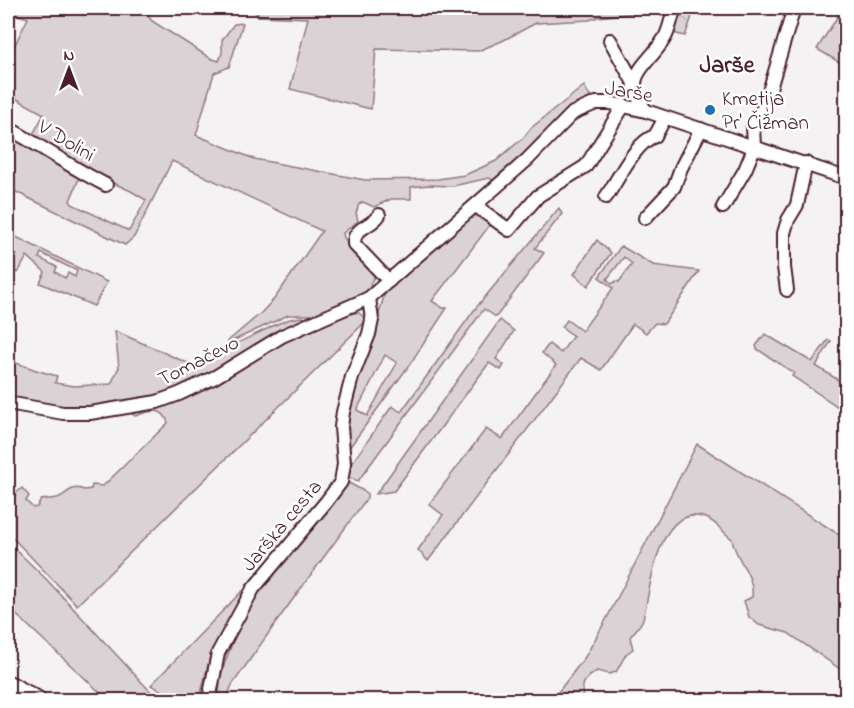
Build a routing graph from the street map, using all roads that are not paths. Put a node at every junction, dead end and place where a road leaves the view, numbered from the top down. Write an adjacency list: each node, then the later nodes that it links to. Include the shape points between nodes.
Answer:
1 (675, 8): 4 (street, via 665,38)
2 (794, 8): 10 (street, via 765,105 753,125)
3 (610, 40): 4 (street)
4 (634, 83): 6 (street, via 637,99)
5 (624, 105): 6 (street, Jarše); 15 (street, Jarše, via 596,103 573,113); 15 (street, via 586,166 538,196 510,230)
6 (646, 111): 7 (street, Jarše)
7 (665, 118): 9 (street, Jarše); 14 (street)
8 (8, 128): 13 (street, V Dolini)
9 (701, 129): 10 (street, Jarše); 18 (street, via 674,187)
10 (754, 148): 11 (street, Jarše); 16 (street)
11 (806, 163): 12 (street, Jarše); 20 (street, via 797,204 784,233)
12 (846, 178)
13 (106, 185)
14 (606, 197)
15 (476, 206): 19 (street, Jarše)
16 (723, 207)
17 (379, 215): 19 (street, via 353,240)
18 (645, 218)
19 (389, 281): 21 (street, Tomačevo)
20 (787, 290)
21 (369, 298): 22 (street, Tomačevo, via 292,331 215,377 157,402 90,413 63,413); 25 (street, Jarška cesta, via 371,327 343,412 341,482 253,589 218,653)
22 (8, 403)
23 (8, 685): 24 (highway)
24 (36, 700)
25 (208, 700)

